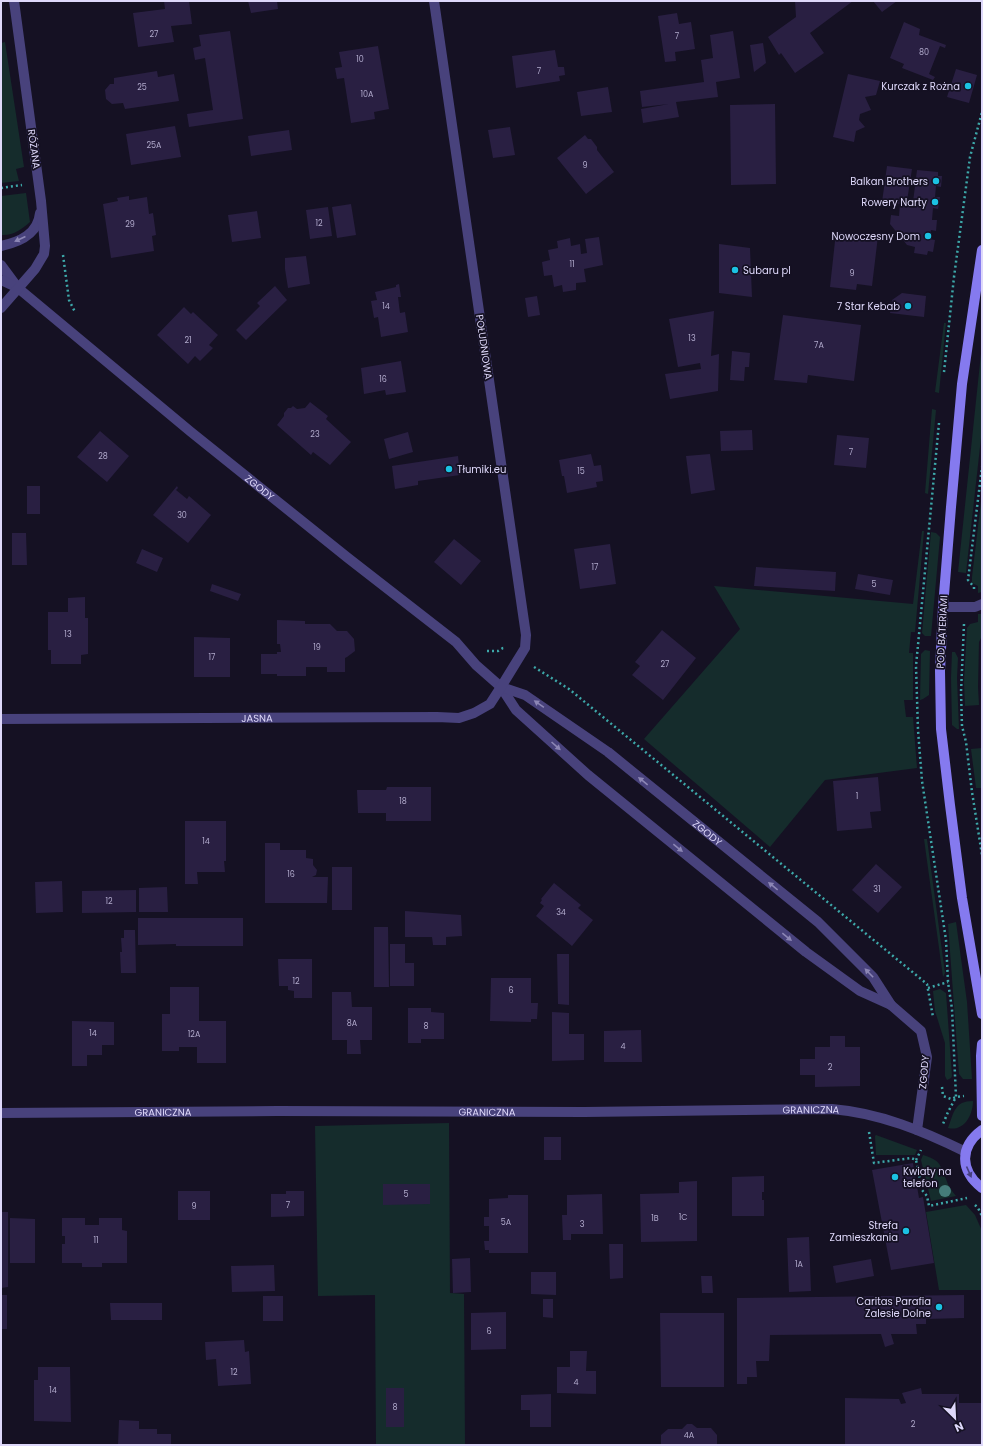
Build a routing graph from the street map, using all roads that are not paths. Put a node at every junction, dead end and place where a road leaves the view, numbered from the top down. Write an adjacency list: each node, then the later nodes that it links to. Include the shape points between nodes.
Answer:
1 (14, 1): 3 (street, RÓŻANA)
2 (434, 1): 12 (street, POŁUDNIOWA, via 526,635 524,648)
3 (41, 201): 4 (street, one-way to 4, via 39,222 32,233); 8 (street, RÓŻANA, via 44,254)
4 (1, 246)
5 (982, 250): 11 (street, POD BATERIAMI, via 962,384)
6 (1, 264): 8 (street)
7 (1, 280): 8 (street)
8 (18, 288): 9 (street, RÓŻANA); 12 (street, ZGODY, via 203,442 456,642 476,666)
9 (1, 308)
10 (978, 605): 11 (street)
11 (943, 607): 15 (street, POD BATERIAMI, via 941,729 962,898)
12 (502, 687): 13 (street, JASNA, via 490,704 459,718); 14 (street, ZGODY, one-way to 14, via 516,710 588,775 806,952 860,991); 14 (street, ZGODY, one-way to 12, via 873,977 818,922 608,752 525,695)
13 (1, 719)
14 (891, 1005): 19 (street, ZGODY, via 921,1031 924,1041 927,1056)
15 (982, 1014)
16 (982, 1044): 18 (street)
17 (1, 1114): 19 (street, GRANICZNA, via 269,1111 584,1112 832,1108 874,1115)
18 (982, 1116)
19 (917, 1130): 21 (street, GRANICZNA)
20 (982, 1130): 21 (street, via 969,1143)
21 (966, 1152): 22 (street, one-way to 22, via 968,1173)
22 (982, 1188)

